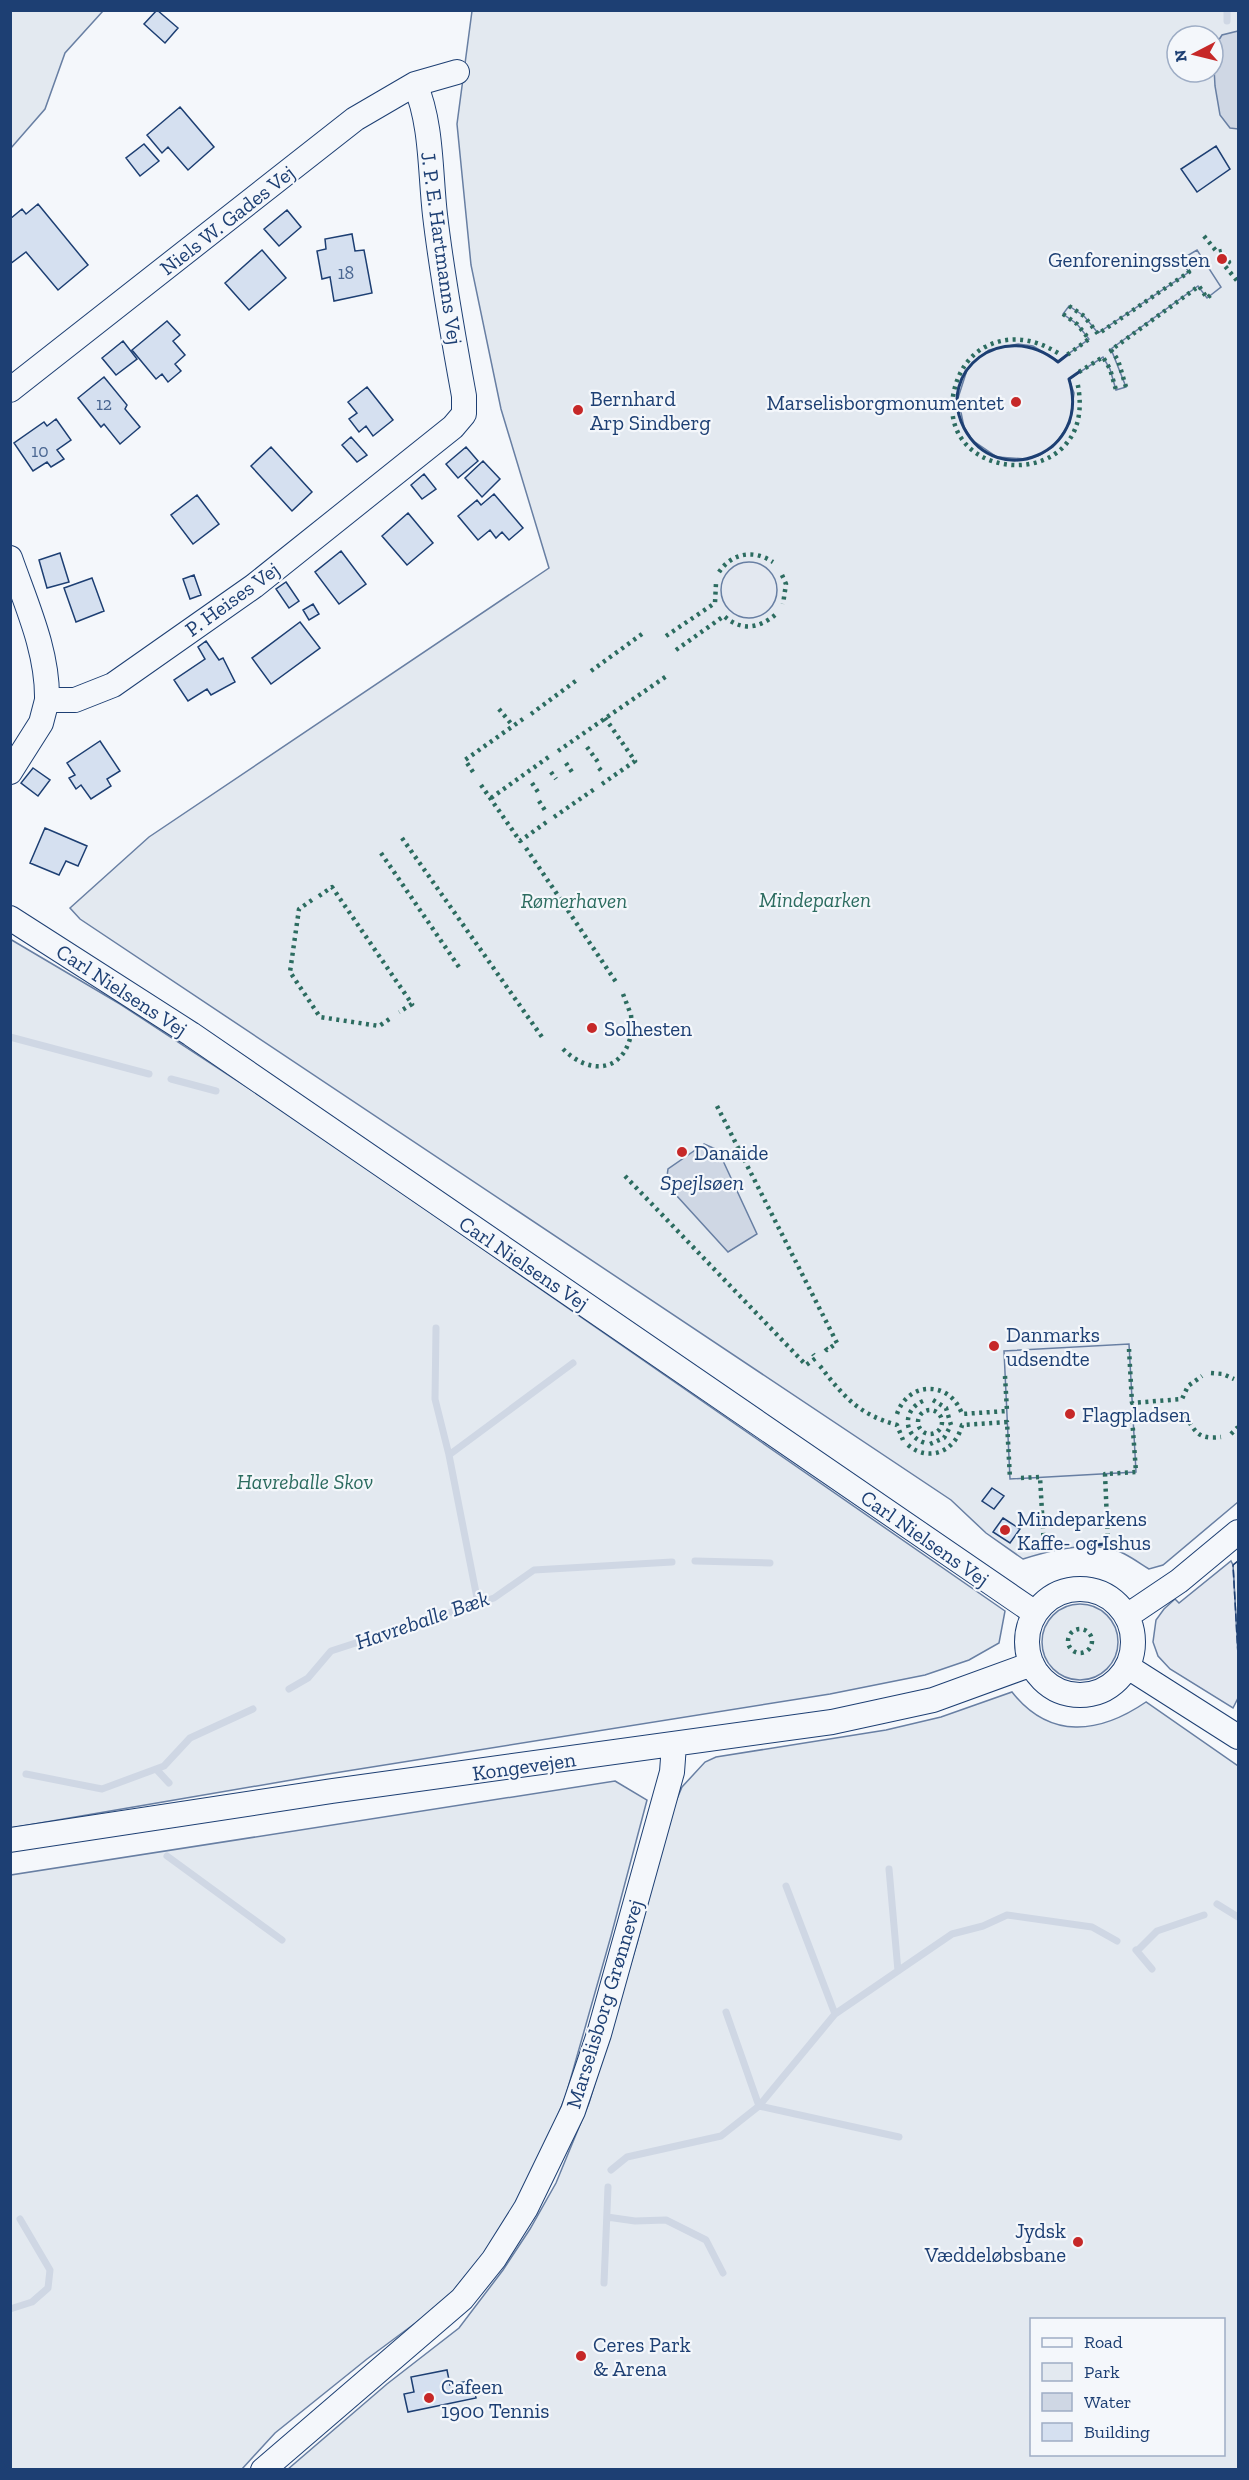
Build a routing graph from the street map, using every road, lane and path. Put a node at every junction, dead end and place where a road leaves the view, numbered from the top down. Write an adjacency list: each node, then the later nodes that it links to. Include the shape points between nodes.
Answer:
1 (457, 72): 2 (street, Niels W. Gades Vej)
2 (415, 84): 3 (street, Niels W. Gades Vej, via 355,119); 4 (street, J. P. E. Hartmanns Vej, via 426,126)
3 (10, 390)
4 (464, 414): 6 (street, P. Heises Vej, via 254,586 113,685 75,700)
5 (10, 558): 6 (street, via 42,653)
6 (47, 700): 7 (street, via 41,723)
7 (10, 772)
8 (10, 918): 10 (street, Carl Nielsens Vej, via 201,1041)
9 (1239, 1532): 11 (street, via 1179,1581)
10 (1035, 1613): 11 (street, via 1060,1592 1079,1588 1107,1595); 12 (street, via 1027,1638)
11 (1127, 1616): 13 (street, via 1133,1631)
12 (1032, 1664): 13 (street, via 1050,1686 1078,1695 1107,1688); 15 (street, Kongevejen, via 944,1697 881,1713)
13 (1128, 1667): 14 (street)
14 (1239, 1737)
15 (674, 1745): 16 (street, Kongevejen); 17 (street, Marselisborg Grønnevej, via 672,1772 599,2034 573,2111 526,2208 494,2259 462,2299)
16 (10, 1840)
17 (263, 2469)

